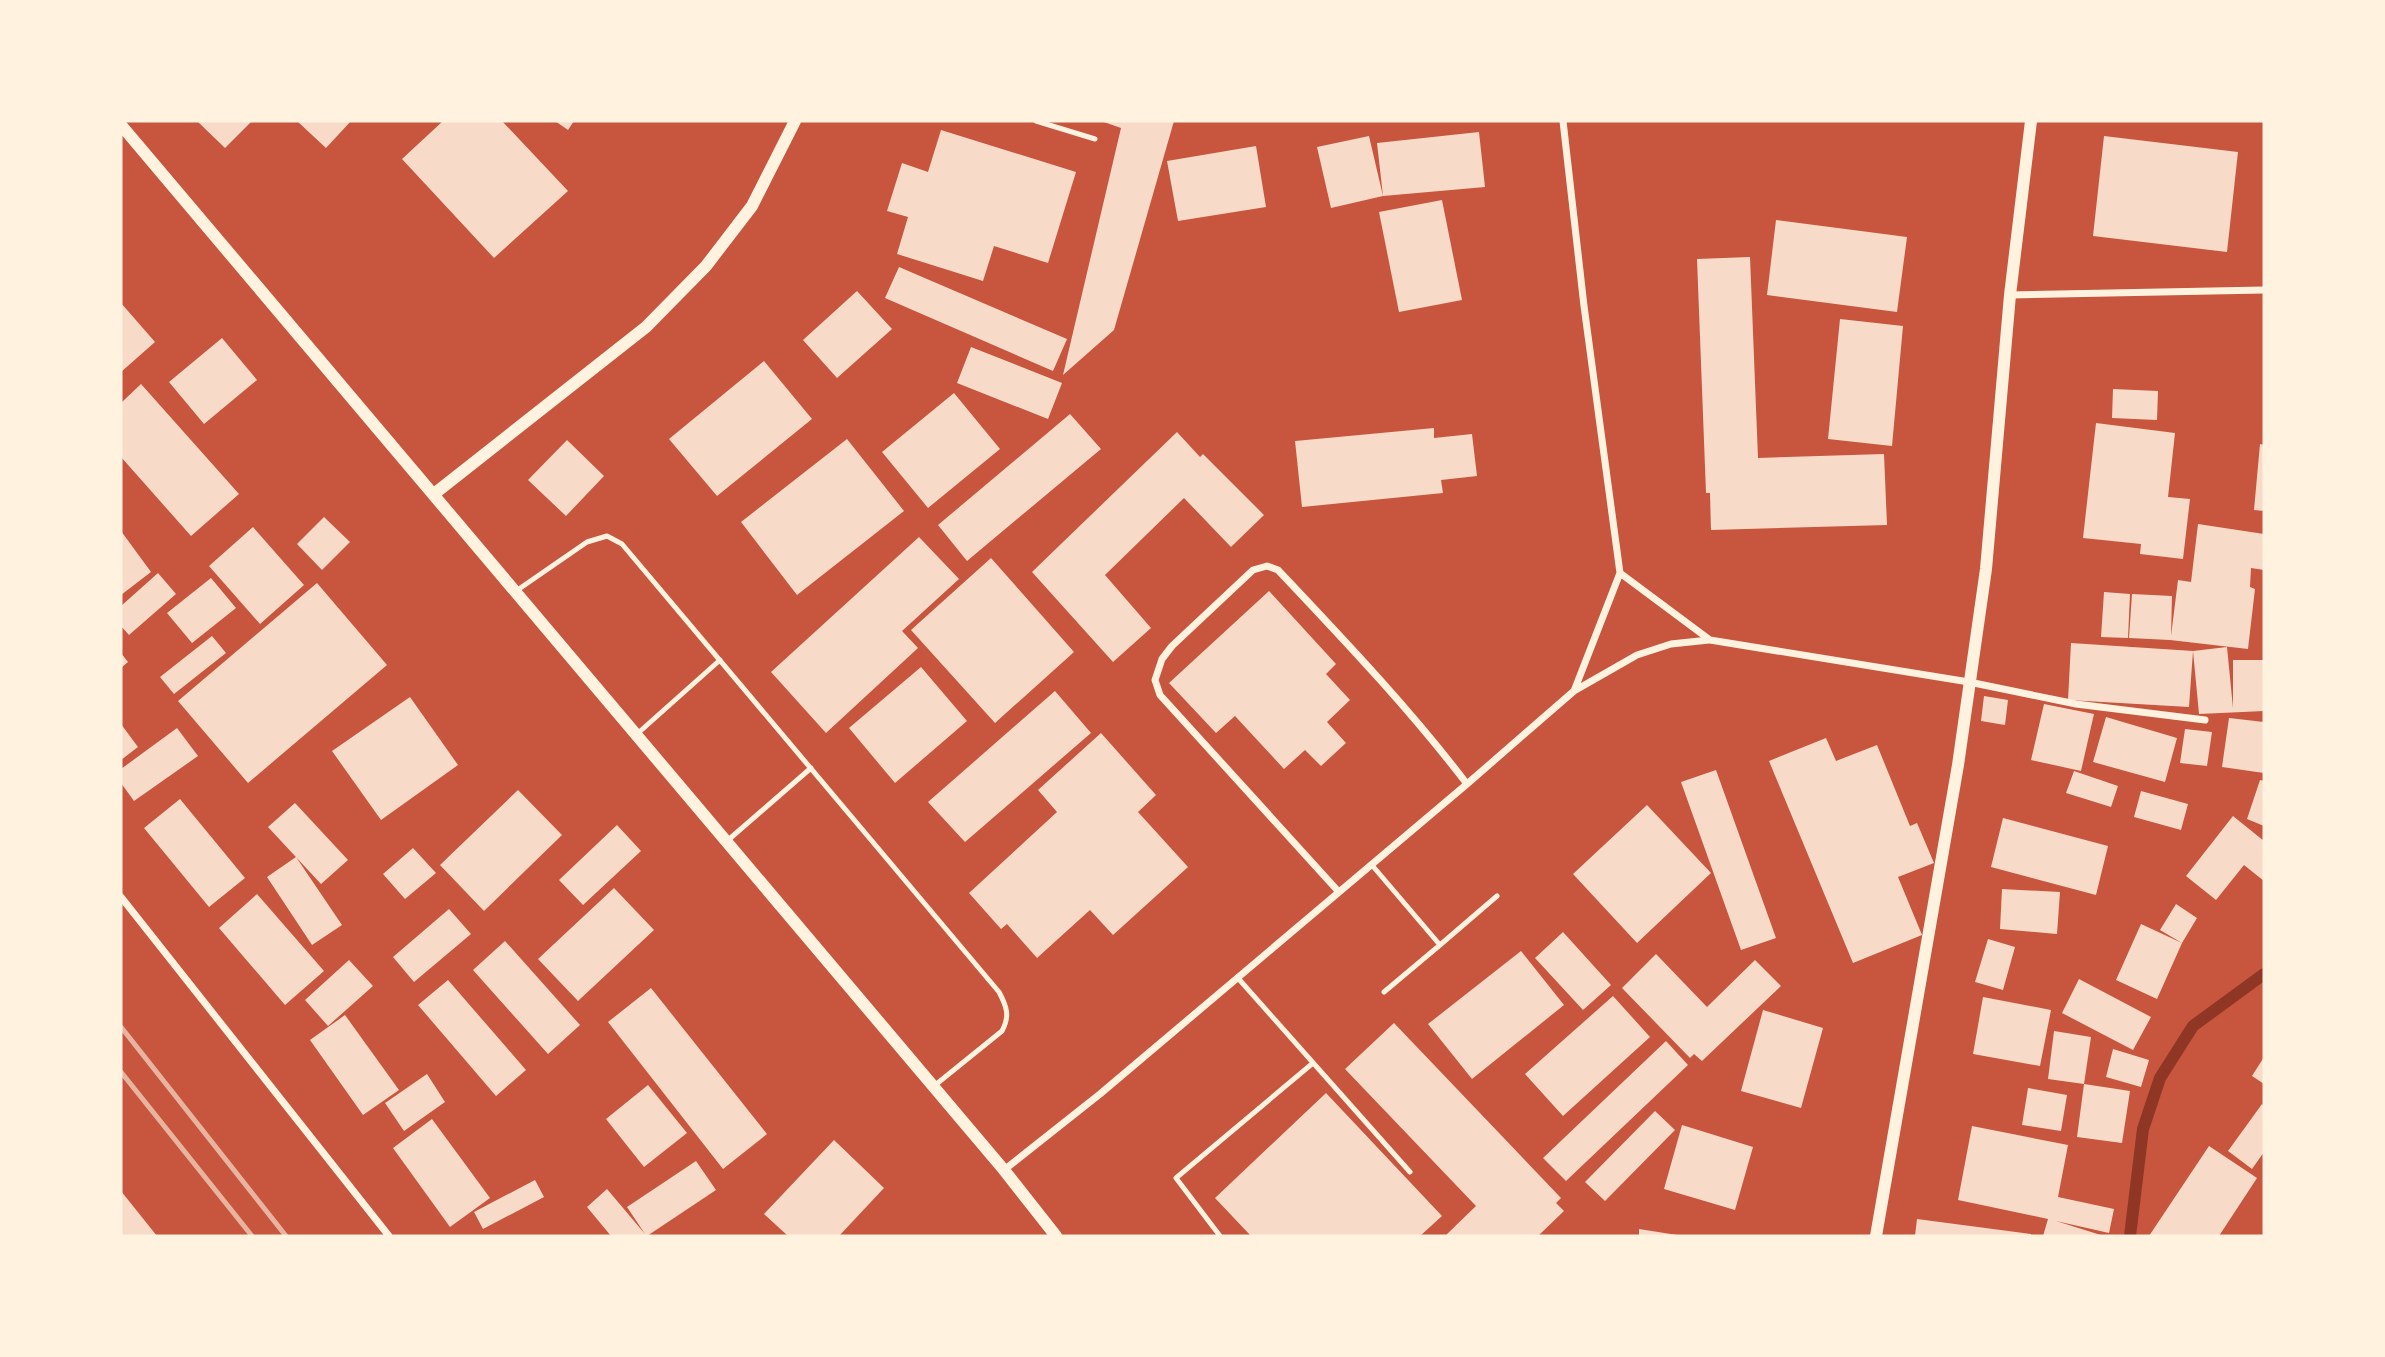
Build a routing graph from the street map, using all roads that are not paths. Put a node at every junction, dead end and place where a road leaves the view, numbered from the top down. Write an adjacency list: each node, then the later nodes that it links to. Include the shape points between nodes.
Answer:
1 (795, 121): 9 (street, via 752,206 706,266 646,327)
2 (1036, 121): 6 (lane)
3 (1563, 121): 10 (street)
4 (2031, 121): 8 (street)
5 (121, 125): 9 (street)
6 (1096, 139)
7 (2264, 290): 8 (street)
8 (2010, 295): 14 (street, via 1986,569)
9 (434, 494): 11 (street)
10 (1620, 573): 12 (street); 15 (street)
11 (516, 592): 13 (lane, via 587,542 607,536 622,544); 17 (street)
12 (1710, 640): 14 (street); 15 (street, via 1671,644 1637,655)
13 (720, 660): 17 (lane); 18 (lane)
14 (1969, 682): 16 (street, via 2076,704); 35 (street)
15 (1574, 691): 19 (street)
16 (2205, 720)
17 (637, 734): 20 (street)
18 (811, 768): 20 (lane); 29 (lane, via 999,992 1007,1008 1002,1031)
19 (1467, 784): 21 (street); 22 (street, via 1364,662 1278,570 1267,566 1253,570 1172,646 1155,681 1160,695)
20 (727, 841): 29 (street)
21 (1371, 864): 22 (street); 25 (lane)
22 (1338, 891): 26 (street)
23 (1497, 896): 25 (lane)
24 (121, 897): 32 (street)
25 (1440, 945): 27 (lane)
26 (1237, 977): 28 (lane); 30 (street)
27 (1384, 992)
28 (1313, 1063): 31 (lane); 34 (lane, via 1176,1178)
29 (934, 1086): 30 (street)
30 (1004, 1170): 33 (street)
31 (1410, 1172)
32 (389, 1236)
33 (1056, 1236)
34 (1220, 1236)
35 (1876, 1236)

